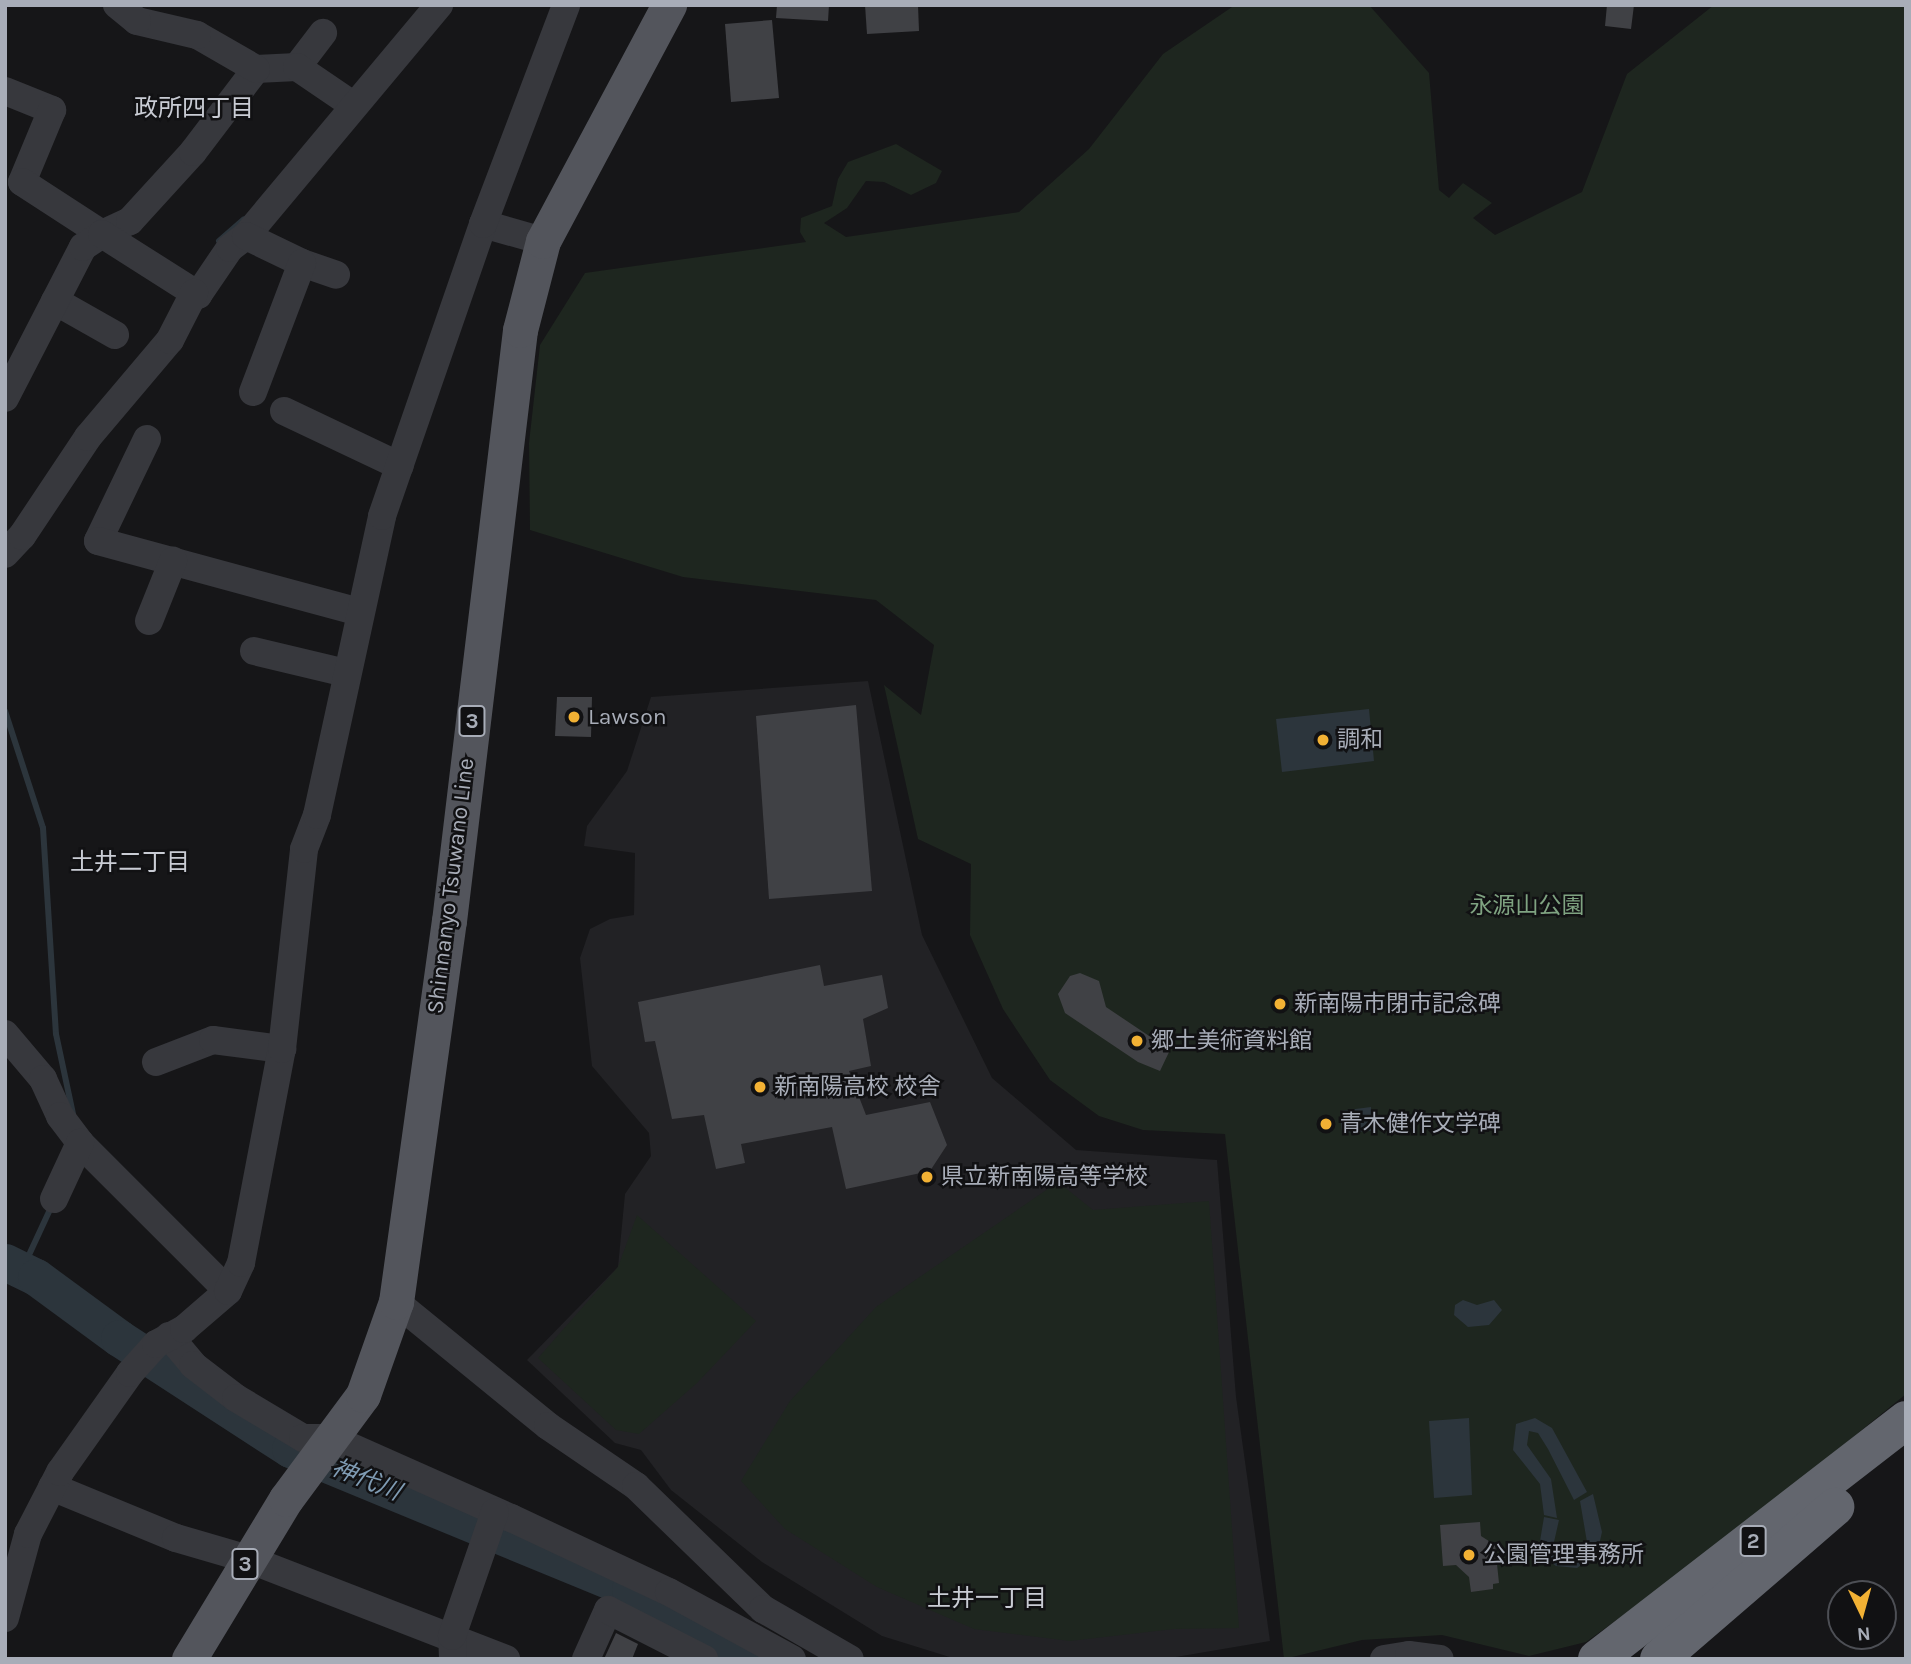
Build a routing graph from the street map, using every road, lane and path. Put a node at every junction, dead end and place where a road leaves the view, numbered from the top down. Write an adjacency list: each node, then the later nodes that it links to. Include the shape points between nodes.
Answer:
1 (117, 5): 7 (street, via 137,21 197,35)
2 (439, 5): 9 (street)
3 (566, 5): 10 (street)
4 (669, 5): 13 (main road, Shinnanyo Tsuwano Line / 3)
5 (323, 33): 6 (street)
6 (297, 66): 7 (street); 9 (street)
7 (256, 69): 11 (street, via 193,152 130,221)
8 (5, 91): 11 (street, via 52,110 22,182)
9 (353, 105): 12 (street)
10 (483, 224): 13 (street); 23 (street)
11 (102, 234): 16 (street); 17 (street, via 83,247)
12 (246, 236): 14 (street); 16 (street, via 229,248 198,295)
13 (543, 241): 36 (main road, Shinnanyo Tsuwano Line / 3, via 520,330 505,431 449,921)
14 (302, 263): 15 (street); 19 (street)
15 (336, 275)
16 (194, 293): 24 (street, via 170,340 88,437)
17 (55, 301): 18 (street); 20 (street)
18 (115, 335)
19 (253, 392)
20 (5, 398)
21 (291, 421): 23 (street)
22 (147, 439): 25 (street, via 98,541)
23 (400, 466): 26 (street)
24 (5, 554)
25 (173, 561): 26 (street); 27 (street)
26 (359, 612): 29 (street)
27 (149, 621)
28 (254, 651): 29 (street)
29 (346, 673): 31 (street, via 317,815 304,849)
30 (5, 1034): 33 (street, via 43,1080 60,1116)
31 (282, 1049): 32 (street, via 214,1040); 35 (street, via 251,1222)
32 (156, 1062)
33 (80, 1143): 34 (street); 35 (street)
34 (54, 1199)
35 (228, 1291): 37 (street)
36 (396, 1302): 40 (main road, Shinnanyo Tsuwano Line / 3, via 363,1395); 52 (street, via 548,1426 636,1486 763,1609)
37 (163, 1340): 40 (street, via 236,1398 303,1438); 41 (street, via 130,1373)
38 (1906, 1420): 55 (highway, 2)
39 (1906, 1446): 56 (highway, 2)
40 (319, 1453): 42 (street); 43 (main road, Shinnanyo Tsuwano Line / 3)
41 (51, 1486): 43 (street, via 176,1538); 44 (street, via 28,1534)
42 (495, 1513): 45 (street, via 480,1549); 46 (street, via 669,1592)
43 (248, 1559): 45 (street); 47 (main road, Shinnanyo Tsuwano Line / 3)
44 (5, 1618)
45 (453, 1647): 48 (street)
46 (755, 1650): 51 (street)
47 (188, 1659)
48 (506, 1659)
49 (586, 1659): 50 (street, via 608,1609)
50 (704, 1659)
51 (792, 1659)
52 (850, 1659)
53 (1384, 1659): 54 (street, via 1409,1655)
54 (1440, 1659)
55 (1597, 1659)
56 (1660, 1659)

